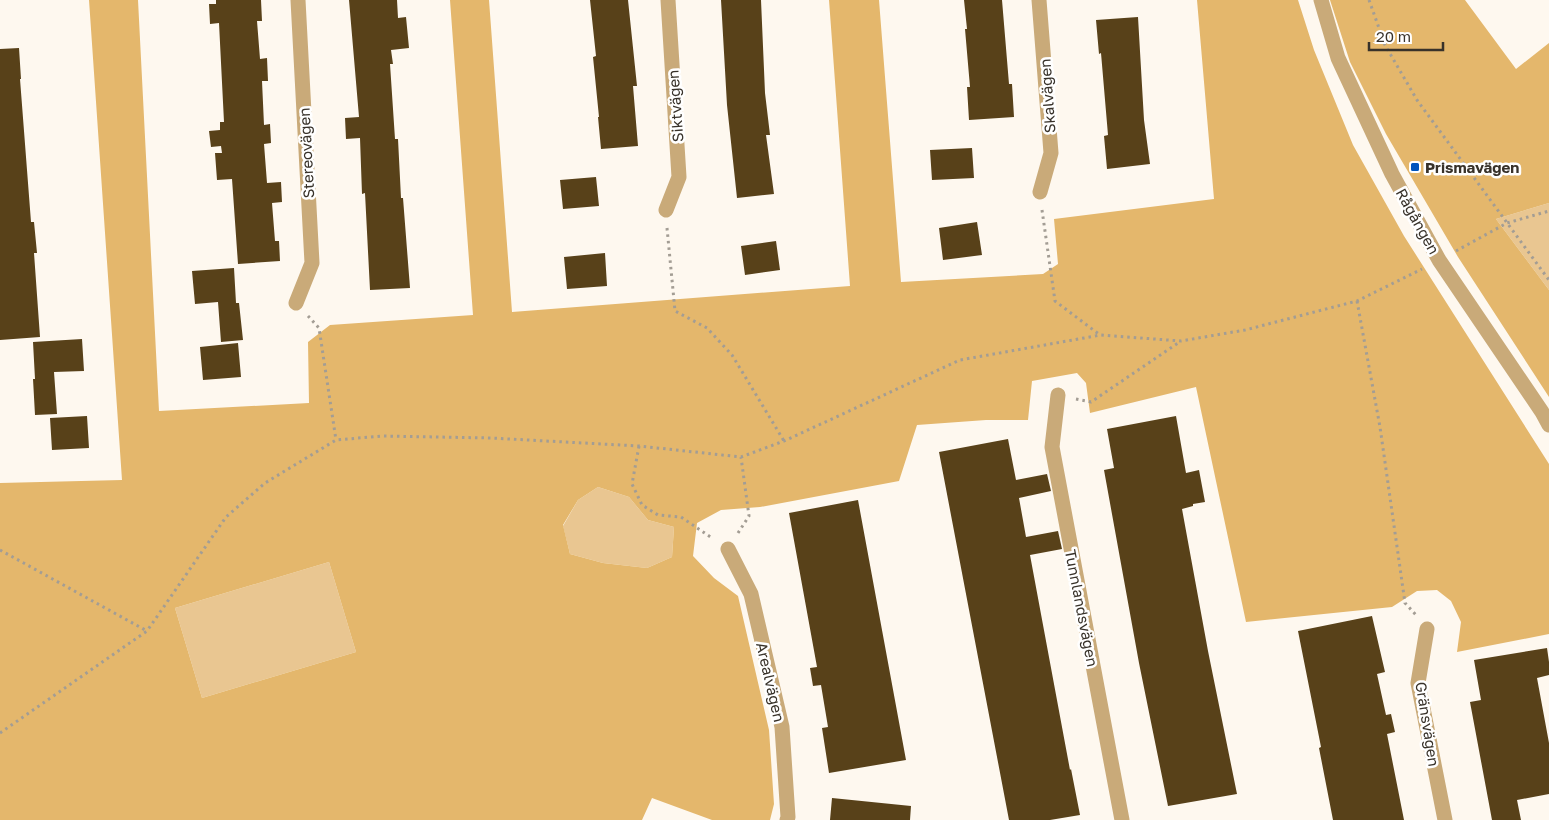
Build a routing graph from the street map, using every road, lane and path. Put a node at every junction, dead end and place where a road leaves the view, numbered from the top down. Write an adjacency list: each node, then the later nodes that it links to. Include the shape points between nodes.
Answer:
1 (298, 0): 13 (street, Stereovägen, via 312,263)
2 (668, 0): 7 (street, Siktvägen, via 680,178)
3 (1039, 0): 6 (street, Skalvägen, via 1051,153)
4 (1321, 0): 10 (street, Rågången, via 1338,58 1392,174)
5 (1369, 0): 9 (path, via 1385,44 1417,100)
6 (1040, 192): 14 (path, via 1055,302)
7 (666, 210): 19 (path, via 675,311 707,328 732,355)
8 (1549, 211): 9 (path)
9 (1507, 223): 10 (path); 11 (path)
10 (1439, 260): 12 (path); 17 (street, Rågången)
11 (1549, 280)
12 (1357, 301): 15 (path, via 1245,330); 24 (path, via 1380,426 1405,603)
13 (296, 303): 18 (path, via 319,328)
14 (1101, 335): 15 (path); 19 (path, via 960,360)
15 (1181, 341): 16 (path, via 1092,402)
16 (1058, 395): 28 (street, Tunnlandsvägen, via 1052,447)
17 (1549, 425)
18 (336, 440): 20 (path, via 382,436 490,438); 25 (path, via 265,482 226,517)
19 (784, 441): 21 (path)
20 (639, 446): 21 (path); 23 (path, via 632,484 642,505 658,515 681,517)
21 (741, 457): 23 (path, via 748,516)
22 (0, 550): 25 (path)
23 (728, 550): 27 (street, Arealvägen, via 751,594 782,727)
24 (1427, 629): 29 (street, Gränsvägen, via 1418,683)
25 (147, 631): 26 (path)
26 (0, 732)
27 (787, 820)
28 (1122, 820)
29 (1445, 820)

